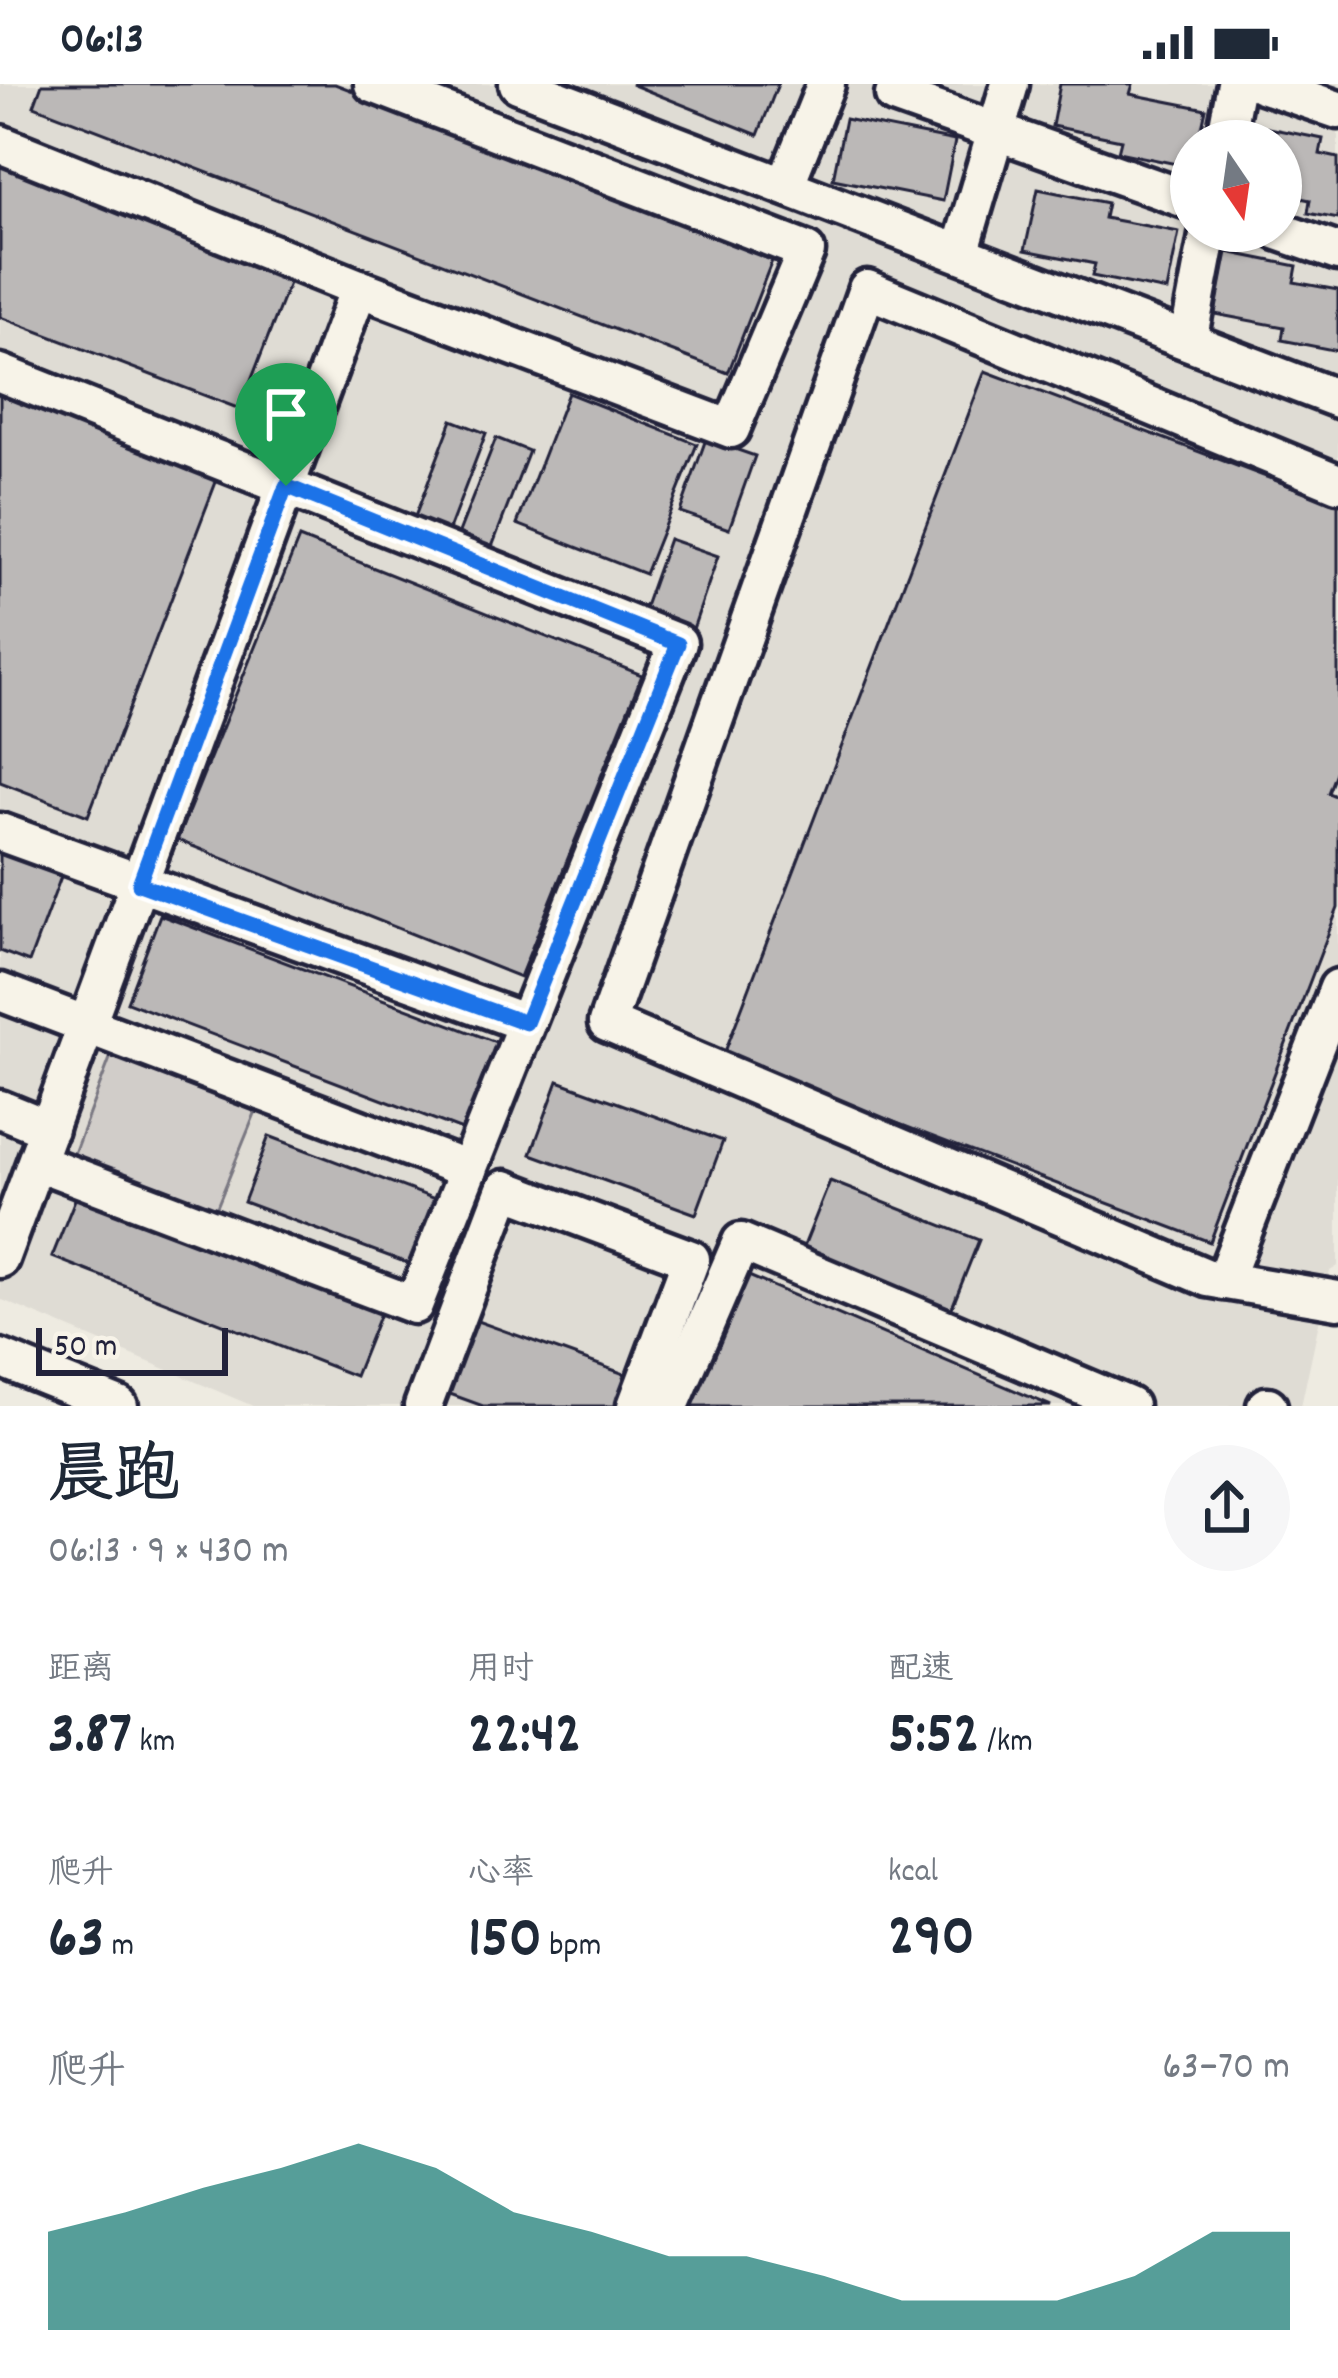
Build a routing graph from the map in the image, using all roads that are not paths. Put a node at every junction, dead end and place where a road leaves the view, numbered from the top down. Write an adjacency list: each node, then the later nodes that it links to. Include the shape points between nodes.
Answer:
1 (373, 84): 18 (street, via 806,250 731,429)
2 (518, 84): 12 (street)
3 (826, 84): 12 (street)
4 (1010, 84): 10 (street)
5 (1236, 84): 9 (street)
6 (1262, 84): 8 (street)
7 (894, 95): 10 (street)
8 (1338, 110)
9 (1230, 120)
10 (996, 133): 13 (street); 17 (street)
11 (0, 144): 18 (street)
12 (785, 186): 17 (street)
13 (1170, 194)
14 (1302, 240): 16 (street)
15 (1205, 252): 19 (street)
16 (1338, 252)
17 (961, 253): 19 (street)
18 (359, 288): 23 (street)
19 (1188, 341): 21 (street)
20 (0, 373): 23 (street)
21 (1338, 399)
22 (1338, 483): 34 (street, via 867,289 607,1023)
23 (286, 486): 25 (street); 28 (street, via 678,644)
24 (0, 832): 25 (street)
25 (139, 884): 28 (street); 29 (street)
26 (1338, 988): 34 (street)
27 (0, 992): 29 (street)
28 (526, 1023): 32 (street)
29 (88, 1024): 31 (street); 32 (street)
30 (0, 1109): 31 (street)
31 (43, 1145): 32 (street, via 413,1305); 33 (street)
32 (468, 1170)
33 (0, 1259)
34 (1224, 1281): 35 (street)
35 (1338, 1300)
36 (0, 1358): 37 (street)
37 (104, 1403)
38 (423, 1406): 39 (street, via 505,1189 692,1259)
39 (635, 1406)
40 (670, 1406): 41 (street, via 741,1242)
41 (1129, 1406)

